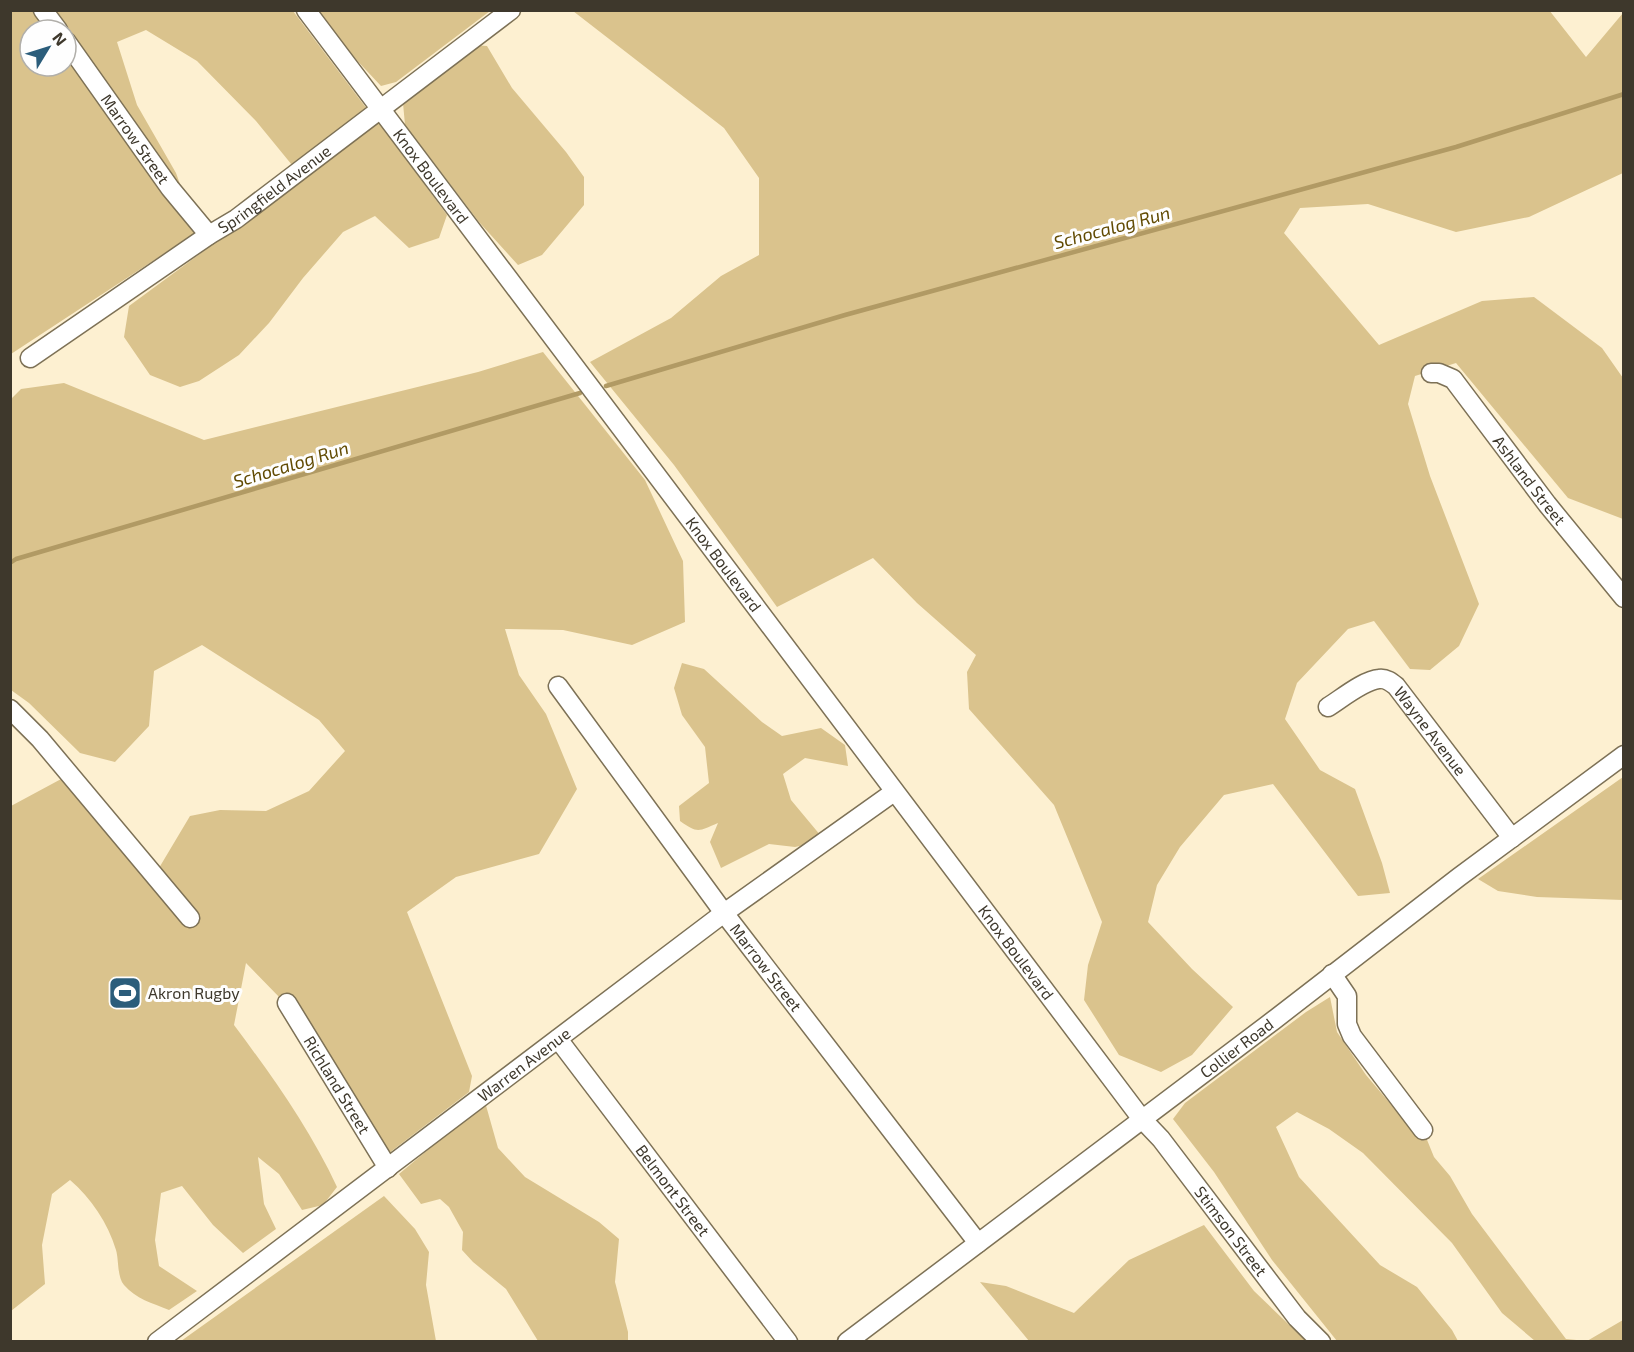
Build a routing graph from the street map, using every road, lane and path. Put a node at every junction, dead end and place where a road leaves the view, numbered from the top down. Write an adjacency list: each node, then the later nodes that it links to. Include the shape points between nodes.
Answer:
1 (306, 10): 4 (street, Knox Boulevard)
2 (511, 10): 4 (street, Springfield Avenue)
3 (78, 58): 5 (street, Marrow Street, via 170,188)
4 (381, 111): 5 (street, Springfield Avenue); 13 (street, Knox Boulevard)
5 (209, 235): 6 (street, Springfield Avenue)
6 (30, 358)
7 (1431, 373): 8 (street, Ashland Street, via 1453,379)
8 (1623, 598)
9 (558, 686): 15 (street, Marrow Street)
10 (1328, 707): 14 (street, Wayne Avenue, via 1365,684 1389,680)
11 (10, 709): 16 (street, via 40,739)
12 (1623, 755): 14 (street, Collier Road)
13 (894, 792): 15 (street, Warren Avenue); 20 (street, Knox Boulevard)
14 (1512, 837): 17 (street, Collier Road)
15 (724, 913): 19 (street, Warren Avenue); 23 (street, Marrow Street)
16 (190, 918)
17 (1332, 974): 20 (street, Collier Road); 21 (street, via 1347,996 1347,1024 1352,1036)
18 (287, 1002): 22 (street, Richland Street)
19 (558, 1039): 22 (street, Warren Avenue); 25 (street, Belmont Street)
20 (1142, 1118): 23 (street, Collier Road); 27 (street, Stimson Street, via 1290,1310)
21 (1423, 1130)
22 (388, 1168): 24 (street, Warren Avenue)
23 (978, 1244): 26 (street, Collier Road)
24 (157, 1341)
25 (788, 1341)
26 (847, 1341)
27 (1321, 1341)

